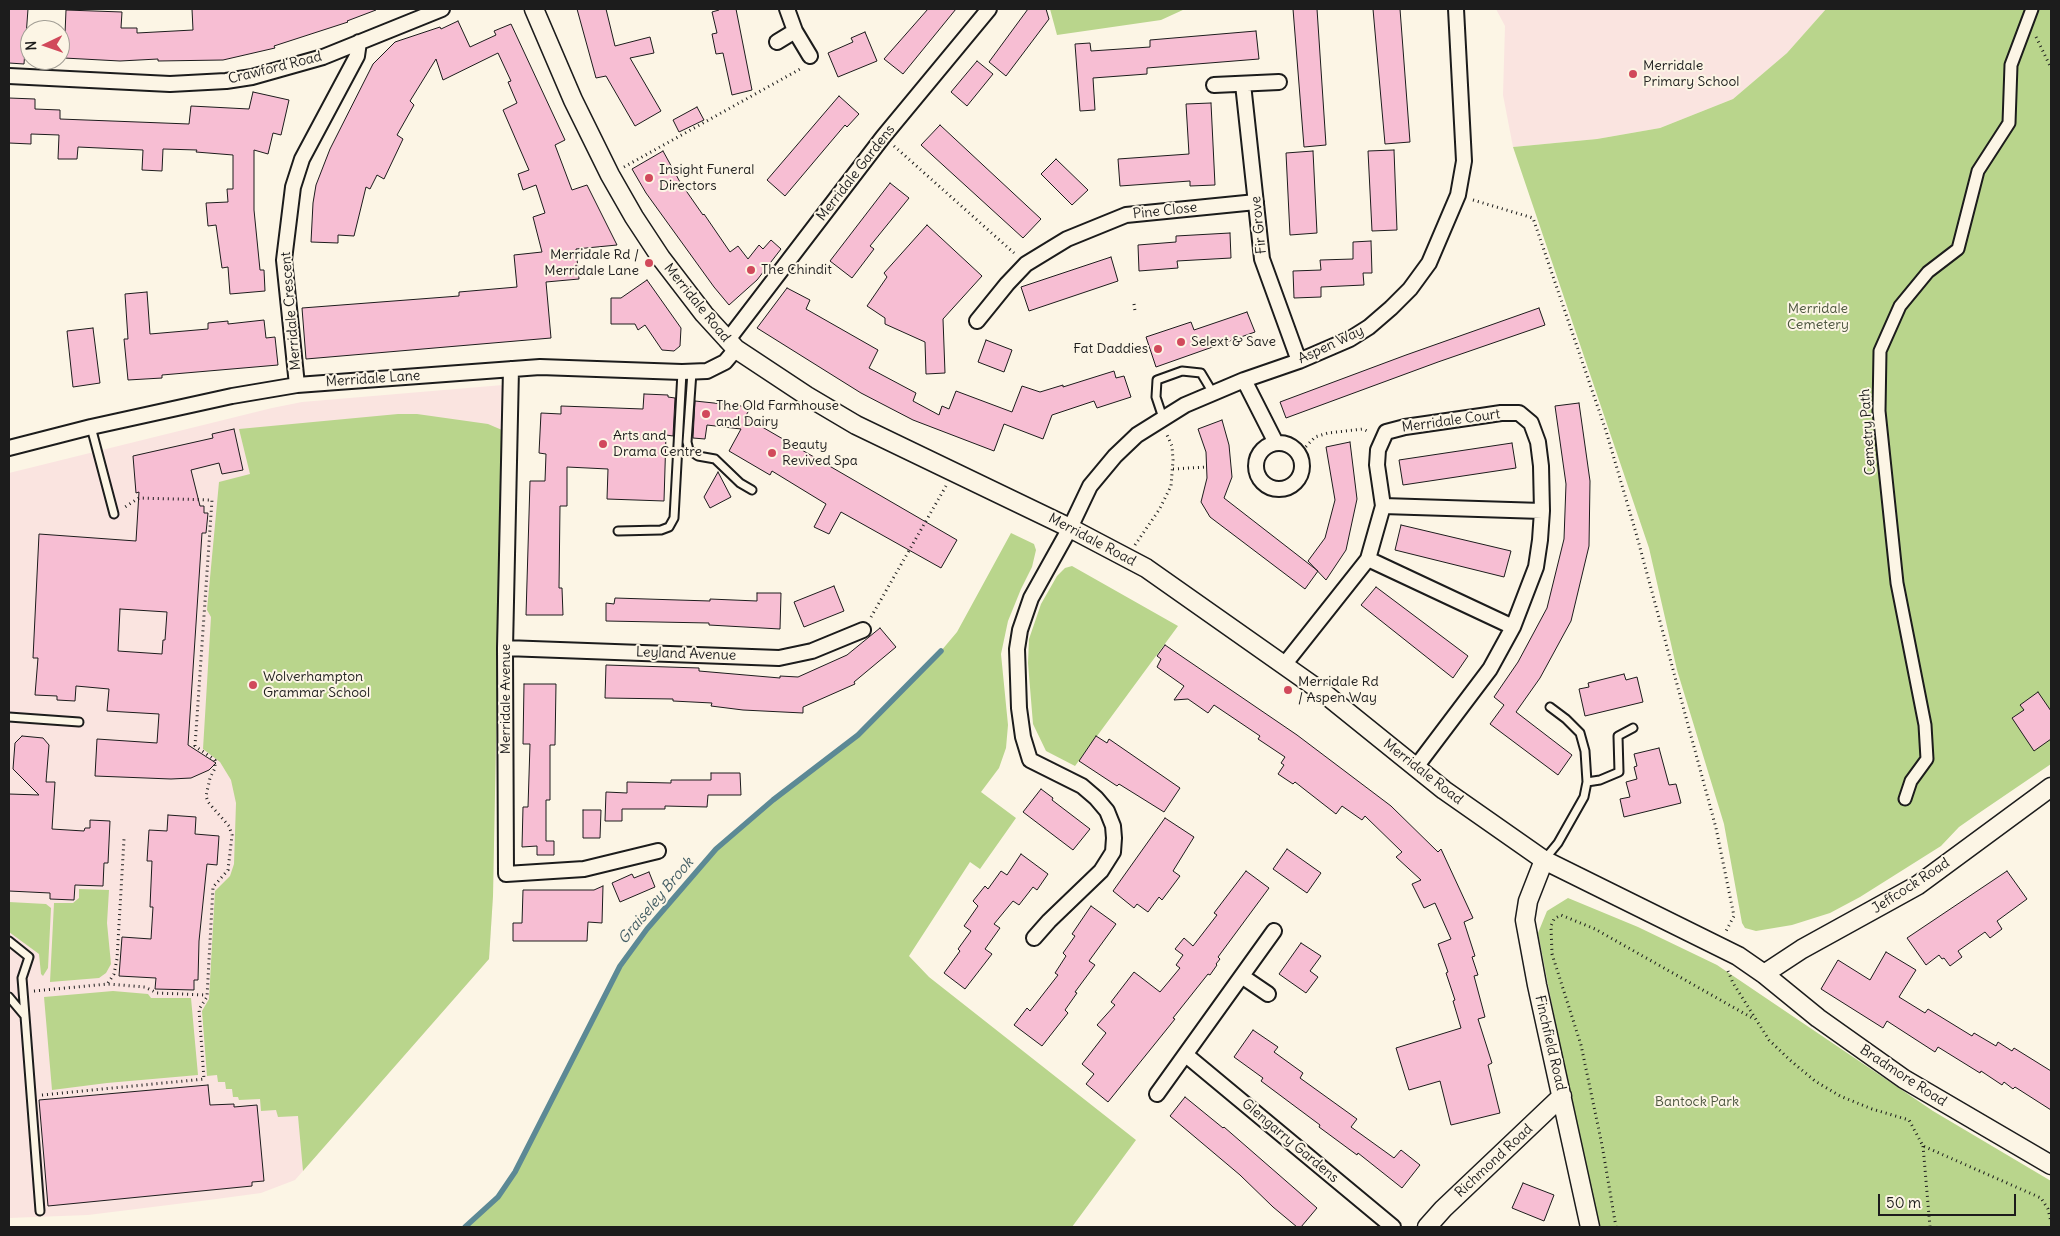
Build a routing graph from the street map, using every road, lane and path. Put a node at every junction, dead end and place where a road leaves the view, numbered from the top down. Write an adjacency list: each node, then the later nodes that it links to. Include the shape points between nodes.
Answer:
1 (442, 9): 8 (street, Crawford Road)
2 (534, 9): 17 (street, Merridale Road)
3 (787, 9): 7 (street)
4 (989, 9): 16 (street, Merridale Gardens)
5 (1456, 9): 18 (street, Aspen Way, via 1464,161)
6 (2030, 13): 11 (path); 59 (street, Cemetry Path, via 2011,65 2009,123 1978,171 1958,249 1928,272 1900,306 1880,351 1879,411 1896,583 1920,699 1927,759 1911,781)
7 (795, 31): 9 (street); 10 (street)
8 (359, 42): 12 (street, Crawford Road, via 289,67 226,81 170,84); 29 (street, Merridale Crescent, via 357,56 302,159 293,188 284,260)
9 (777, 42)
10 (810, 56): 17 (path, via 807,65)
11 (2051, 68)
12 (9, 76)
13 (1279, 82): 14 (street)
14 (1244, 84): 15 (street); 19 (street, Fir Grove)
15 (1214, 86)
16 (883, 137): 20 (path); 24 (street, Merridale Gardens)
17 (610, 175): 24 (street, Merridale Road, via 661,258)
18 (1458, 195): 25 (street, Aspen Way, via 1429,263 1410,289 1369,327); 66 (path, via 1533,218 1606,430 1716,828 1734,916)
19 (1256, 202): 20 (street, Pine Close, via 1126,215 1067,239); 25 (street, Fir Grove, via 1262,260)
20 (1026, 264): 23 (street, Pine Close)
21 (1134, 304): 22 (path)
22 (1135, 311)
23 (978, 321)
24 (732, 345): 27 (street, Merridale Lane, via 726,362 707,371); 39 (street, Merridale Road, via 856,425)
25 (1300, 361): 28 (street, Aspen Way)
26 (511, 369): 27 (street, Merridale Lane); 29 (street, Merridale Lane); 50 (street, Merridale Avenue)
27 (687, 372): 40 (lane, via 689,450 698,456 716,459 740,483); 45 (lane, via 672,524 661,530)
28 (1244, 380): 30 (street, Aspen Way); 34 (street)
29 (297, 385): 32 (street, Merridale Lane)
30 (1213, 393): 31 (street, Aspen Way); 31 (lane, via 1202,372 1182,371 1157,380 1156,397)
31 (1163, 418): 38 (path, via 1172,446); 44 (street, Aspen Way, via 1137,435 1115,456 1090,486)
32 (91, 427): 35 (street, Merridale Lane); 43 (lane)
33 (1382, 439): 36 (path, via 1363,429 1328,433 1316,437); 41 (street, via 1376,465); 42 (street, Merridale Court, via 1386,432 1405,427 1519,413 1531,423 1538,442)
34 (1276, 443): 36 (street, via 1290,445); 36 (street, via 1262,450 1256,464 1257,472 1266,485 1281,489 1295,483 1302,468)
35 (9, 448)
36 (1299, 454)
37 (1206, 467): 38 (path)
38 (1173, 470): 46 (path, via 1171,486 1159,510)
39 (954, 472): 44 (street, Merridale Road); 49 (path)
40 (752, 490)
41 (1383, 506): 42 (street); 47 (street)
42 (1542, 511): 48 (street, Merridale Court, via 1536,567)
43 (114, 514): 72 (path, via 139,498 212,500 195,746 215,760 206,796 232,835 228,870 213,887)
44 (1070, 528): 46 (street, Merridale Road); 64 (street, Aspen Way, via 1031,598 1020,630 1017,671 1023,737 1030,760 1082,786 1107,811 1113,826 1113,852 1101,871)
45 (618, 531)
46 (1126, 558): 51 (street, Merridale Road, via 1146,568)
47 (1368, 558): 48 (street); 51 (street)
48 (1513, 627): 56 (street, Merridale Court, via 1490,668)
49 (863, 630): 50 (street, Leyland Avenue, via 812,650 779,658)
50 (505, 648): 61 (street, Merridale Avenue, via 506,874 584,869)
51 (1284, 665): 56 (street, Merridale Road)
52 (1550, 707): 57 (lane, via 1580,732)
53 (9, 717): 54 (lane)
54 (79, 722)
55 (1633, 728): 57 (lane, via 1618,736 1619,772)
56 (1416, 767): 62 (street, Merridale Road)
57 (1587, 782): 62 (lane, via 1584,797)
58 (2051, 787): 67 (street, Jeffcock Road, via 1918,885 1802,949)
59 (1905, 799)
60 (124, 839): 69 (path, via 117,959)
61 (658, 851)
62 (1544, 860): 66 (street, Merridale Road); 79 (street, Finchfield Road, via 1528,900 1524,920)
63 (1274, 931): 68 (street)
64 (1034, 938)
65 (9, 941): 70 (lane, via 29,957 22,978)
66 (1718, 945): 67 (street, Merridale Road); 75 (path, via 1733,983)
67 (1764, 974): 81 (street, Bradmore Road, via 1818,1018 1904,1079)
68 (1243, 977): 71 (street); 76 (street)
69 (108, 984): 70 (path); 72 (path, via 146,987 157,993)
70 (23, 992): 74 (lane)
71 (1268, 994)
72 (206, 995): 78 (path, via 199,1009 204,1079)
73 (9, 997): 74 (lane)
74 (25, 1016): 78 (lane)
75 (1755, 1019): 80 (path, via 1769,1040 1815,1081 1840,1096 1909,1120); 87 (path, via 1595,929 1560,915 1554,919 1551,926 1552,954 1581,1045)
76 (1186, 1055): 77 (street); 84 (street, Glengarry Gardens)
77 (1157, 1094)
78 (31, 1096): 82 (lane)
79 (1562, 1096): 85 (street, Richmond Road); 86 (street, Finchfield Road)
80 (1923, 1146): 83 (path, via 2041,1198 2048,1208); 88 (path)
81 (2051, 1165)
82 (40, 1211)
83 (2051, 1222)
84 (1393, 1227)
85 (1427, 1227)
86 (1590, 1227)
87 (1616, 1227)
88 (1930, 1227)

